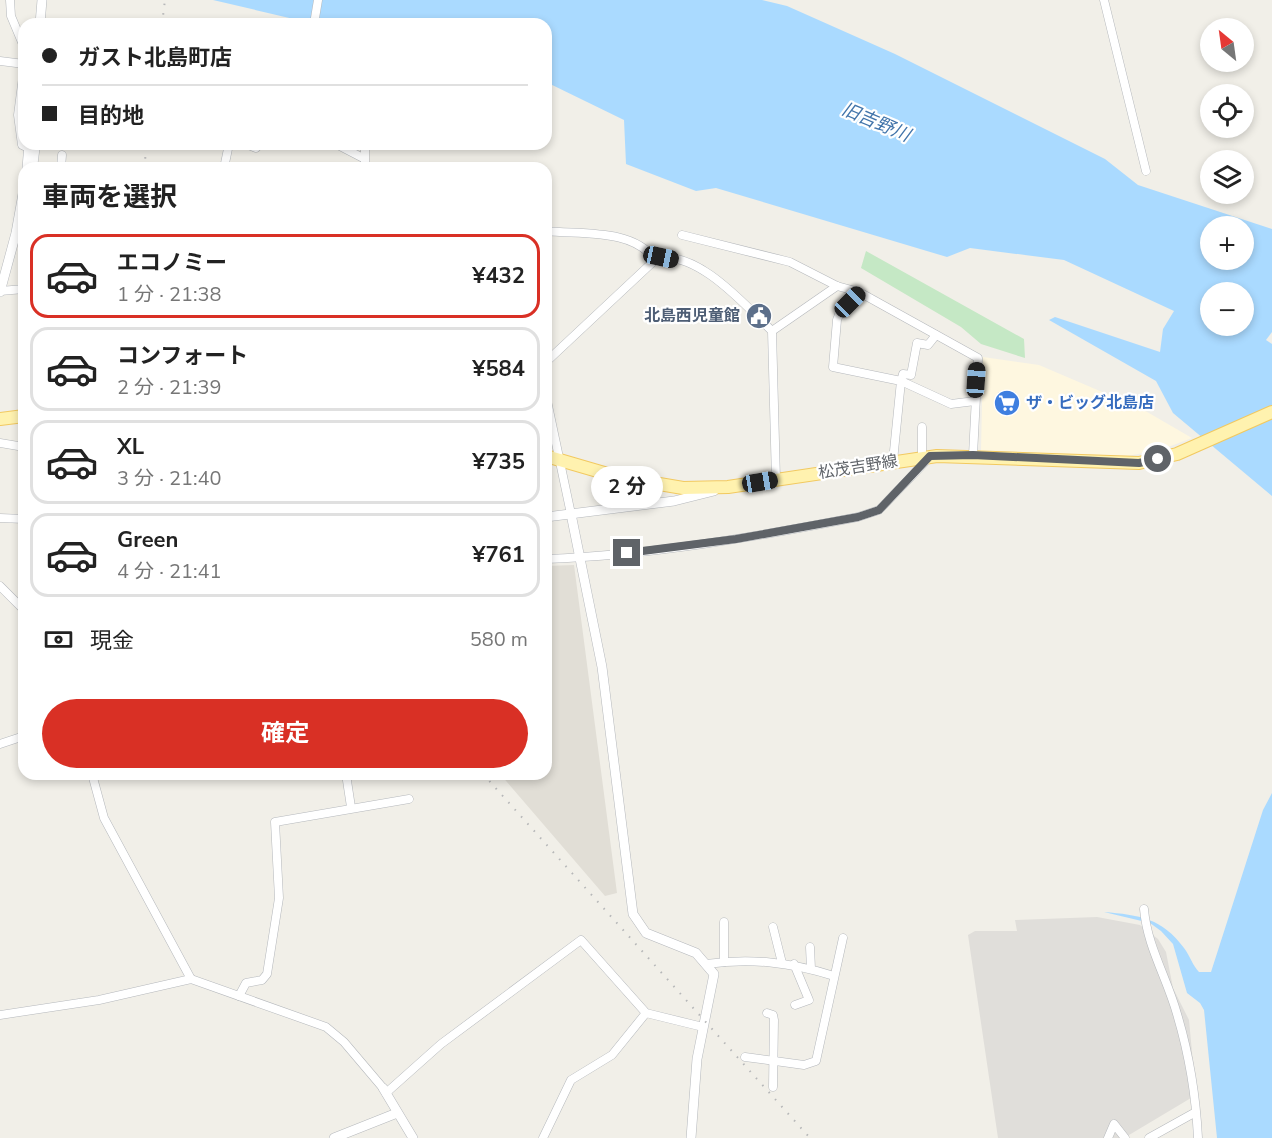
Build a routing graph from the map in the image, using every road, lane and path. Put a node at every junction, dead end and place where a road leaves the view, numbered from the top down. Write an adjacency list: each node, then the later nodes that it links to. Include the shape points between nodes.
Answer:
1 (10, 0): 7 (street)
2 (42, 0): 5 (street)
3 (318, 0): 6 (street)
4 (1104, 0): 14 (street)
5 (40, 18)
6 (315, 18)
7 (18, 33)
8 (0, 61): 9 (street)
9 (18, 63)
10 (345, 150): 13 (street)
11 (62, 155): 12 (street)
12 (61, 162)
13 (364, 162)
14 (1146, 171)
15 (552, 232): 18 (street, via 626,240 639,244)
16 (682, 235): 19 (street, via 790,262)
17 (18, 239): 21 (street)
18 (654, 260): 23 (street, via 661,257 702,267); 25 (street)
19 (837, 286): 22 (street); 23 (street)
20 (18, 290): 21 (street)
21 (0, 291)
22 (859, 292): 24 (street); 26 (street, via 837,320 834,367)
23 (772, 331): 40 (street)
24 (936, 335): 26 (street, via 928,345 917,343 911,375 903,374); 27 (street, via 978,358)
25 (552, 356)
26 (901, 381): 27 (street, via 951,404); 39 (street)
27 (975, 401): 35 (street)
28 (1272, 412): 35 (main road, 松茂吉野線, via 1177,454 1139,463)
29 (18, 417): 30 (main road)
30 (0, 419)
31 (552, 423): 38 (street)
32 (922, 427): 36 (street)
33 (0, 443): 34 (street)
34 (18, 446)
35 (973, 455): 36 (main road, 松茂吉野線)
36 (926, 457): 39 (main road, 松茂吉野線); 46 (street, via 879,510 858,517 736,539)
37 (552, 458): 38 (main road, 松茂吉野線)
38 (560, 460): 41 (main road, 松茂吉野線, via 618,477 683,488); 42 (street)
39 (893, 461): 40 (main road, 松茂吉野線)
40 (776, 480): 41 (main road, 松茂吉野線)
41 (728, 487): 42 (street, via 674,501)
42 (571, 514): 43 (street); 46 (street)
43 (552, 516)
44 (0, 518): 45 (street)
45 (18, 519)
46 (579, 558): 47 (street); 63 (street, via 602,667 633,914 646,933 696,953)
47 (552, 559)
48 (0, 586): 49 (street)
49 (18, 604)
50 (18, 738): 51 (street)
51 (0, 744)
52 (94, 780): 67 (street, via 104,818)
53 (347, 780): 55 (street)
54 (409, 799): 55 (street)
55 (351, 807): 68 (street, via 274,822 279,898 267,974 262,980 246,983)
56 (1144, 909): 79 (street, via 1146,934 1177,1013 1191,1068)
57 (724, 922): 61 (street)
58 (773, 927): 62 (street)
59 (843, 938): 66 (street)
60 (810, 947): 65 (street)
61 (724, 962): 62 (street, via 750,959); 63 (street)
62 (782, 963): 64 (street)
63 (706, 964): 73 (street, via 714,974)
64 (794, 964): 65 (street); 69 (street, via 809,1000)
65 (811, 969): 66 (street)
66 (834, 976): 75 (street, via 816,1061 804,1065)
67 (190, 979): 68 (street); 72 (street, via 89,1002)
68 (239, 996): 77 (street, via 326,1027 344,1041)
69 (795, 1005)
70 (645, 1012): 73 (street); 77 (street, via 581,940 441,1044); 82 (street, via 612,1055 571,1080)
71 (767, 1013): 75 (street, via 774,1020)
72 (0, 1015)
73 (703, 1027): 83 (street)
74 (745, 1057): 75 (street)
75 (774, 1061): 76 (street)
76 (773, 1087)
77 (385, 1091): 78 (street)
78 (397, 1113): 80 (street); 81 (street)
79 (1194, 1113): 86 (street); 87 (street)
80 (334, 1138)
81 (413, 1138)
82 (543, 1138)
83 (691, 1138)
84 (1108, 1138): 85 (street, via 1114,1124)
85 (1125, 1138)
86 (1149, 1138)
87 (1198, 1138)

